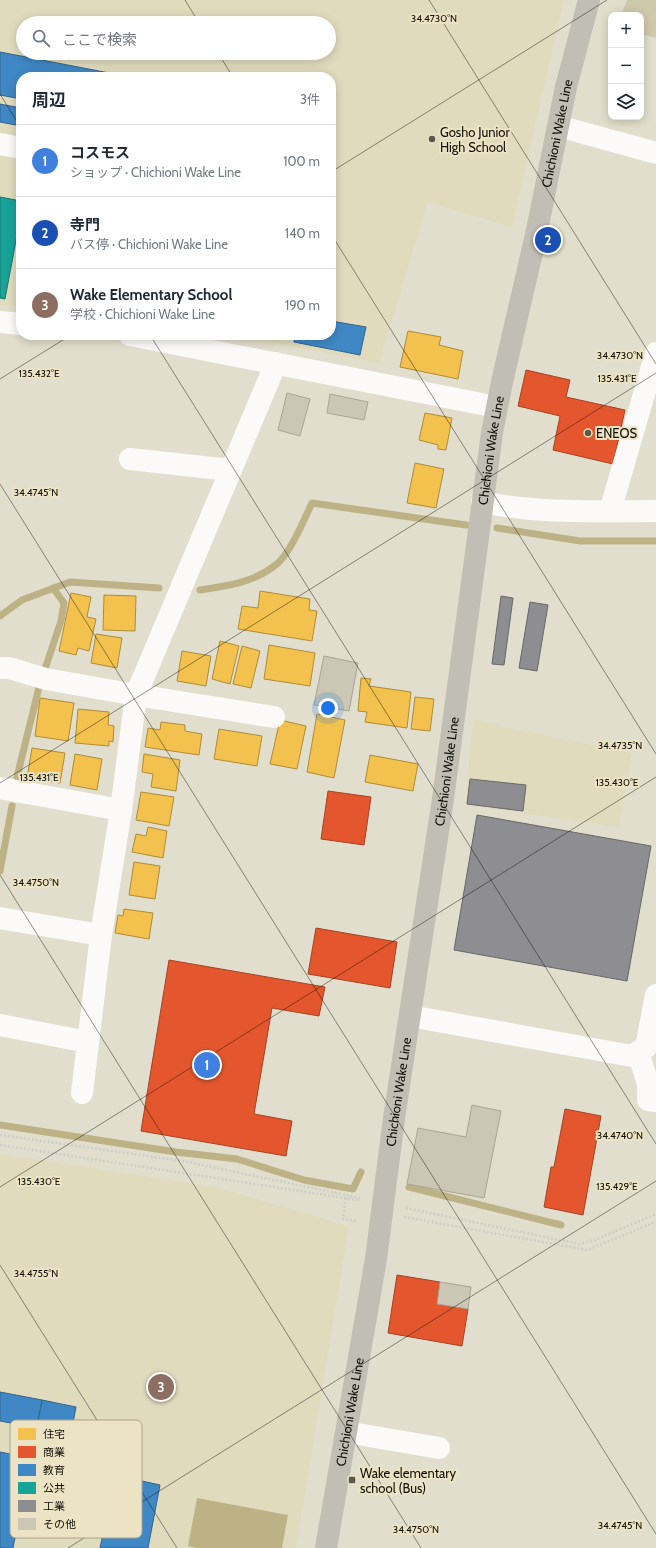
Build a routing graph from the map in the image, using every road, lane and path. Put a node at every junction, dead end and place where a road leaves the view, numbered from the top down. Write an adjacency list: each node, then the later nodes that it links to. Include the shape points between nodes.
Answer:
1 (589, 0): 2 (main road, Chichioni Wake Line)
2 (558, 126): 5 (street); 12 (main road, Chichioni Wake Line)
3 (0, 144): 4 (street)
4 (16, 147)
5 (656, 153)
6 (0, 322): 7 (street)
7 (16, 324)
8 (155, 340): 10 (street)
9 (656, 354): 11 (street)
10 (276, 364): 12 (street); 14 (street)
11 (650, 398): 16 (street)
12 (497, 407): 15 (main road, Chichioni Wake Line)
13 (130, 459): 14 (street)
14 (230, 470): 19 (street)
15 (482, 502): 16 (street, via 551,511); 26 (main road, Chichioni Wake Line, via 443,799)
16 (610, 511): 17 (street)
17 (656, 511)
18 (0, 668): 19 (street)
19 (136, 696): 20 (street); 22 (street)
20 (274, 717)
21 (0, 788): 22 (street)
22 (120, 810): 24 (street)
23 (0, 918): 24 (street)
24 (100, 935): 28 (street)
25 (656, 995): 29 (street, via 646,1047)
26 (410, 1016): 29 (street, via 632,1056); 37 (main road, Chichioni Wake Line, via 394,1118)
27 (0, 1025): 28 (street)
28 (88, 1042): 30 (street)
29 (638, 1052): 31 (street, via 648,1084 648,1100)
30 (82, 1093)
31 (656, 1101)
32 (0, 1135): 34 (path, via 183,1161)
33 (0, 1145): 35 (path)
34 (347, 1196): 35 (path, via 363,1200); 38 (path, via 343,1219 356,1221)
35 (359, 1200): 36 (path)
36 (358, 1207)
37 (392, 1210): 39 (path, via 579,1244 595,1240); 40 (path, via 587,1250); 41 (main road, Chichioni Wake Line, via 376,1259)
38 (357, 1214)
39 (656, 1214)
40 (656, 1222)
41 (346, 1432): 42 (street); 43 (main road, Chichioni Wake Line)
42 (439, 1448)
43 (326, 1548)

